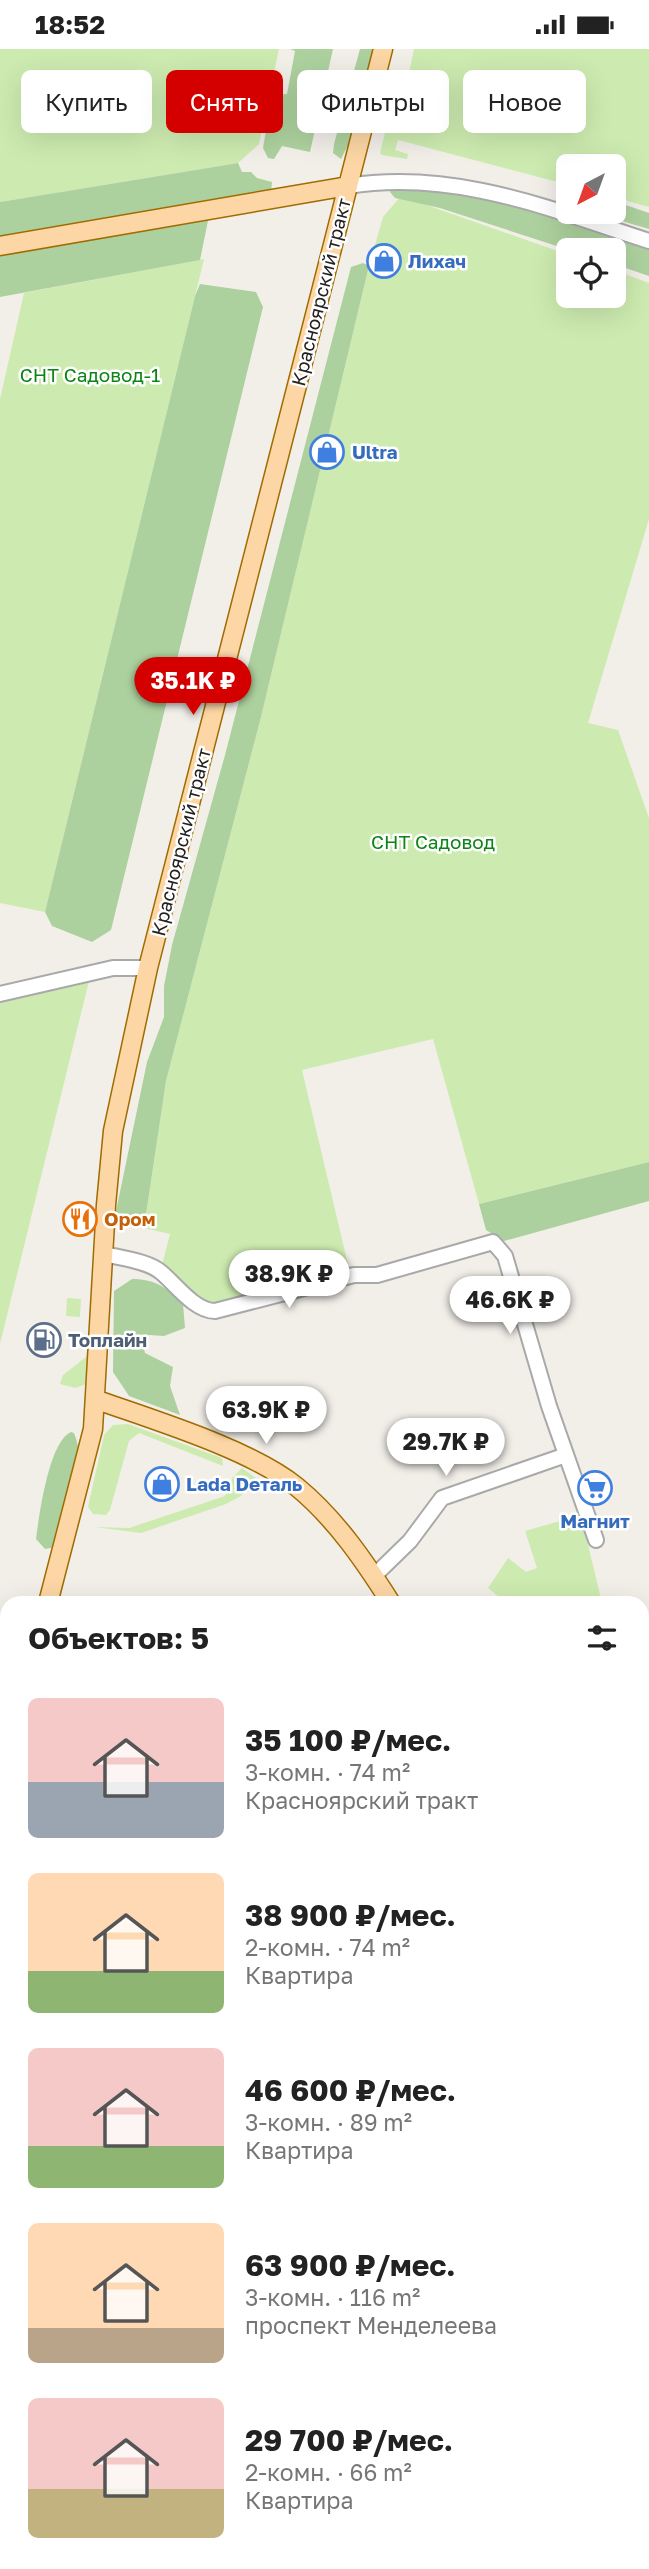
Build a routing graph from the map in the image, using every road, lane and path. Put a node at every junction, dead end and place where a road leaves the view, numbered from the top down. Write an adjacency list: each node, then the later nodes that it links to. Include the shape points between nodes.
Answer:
1 (383, 49): 2 (main road, Красноярский тракт)
2 (348, 186): 3 (street, via 417,180 482,189); 4 (main road); 5 (main road, Красноярский тракт)
3 (649, 241)
4 (0, 246)
5 (148, 968): 6 (street, via 113,968); 7 (main road, Красноярский тракт, via 113,1131)
6 (0, 994)
7 (104, 1254): 8 (main road, Красноярский тракт); 9 (street, via 158,1270 208,1311 215,1311 354,1275 377,1275 493,1242 505,1256)
8 (97, 1400): 11 (main road, via 236,1453 296,1486 323,1511); 12 (main road, Красноярский тракт, via 88,1459)
9 (566, 1455): 10 (street); 11 (street, via 442,1498 410,1541)
10 (596, 1541)
11 (374, 1576): 13 (main road)
12 (50, 1596)
13 (387, 1596)

